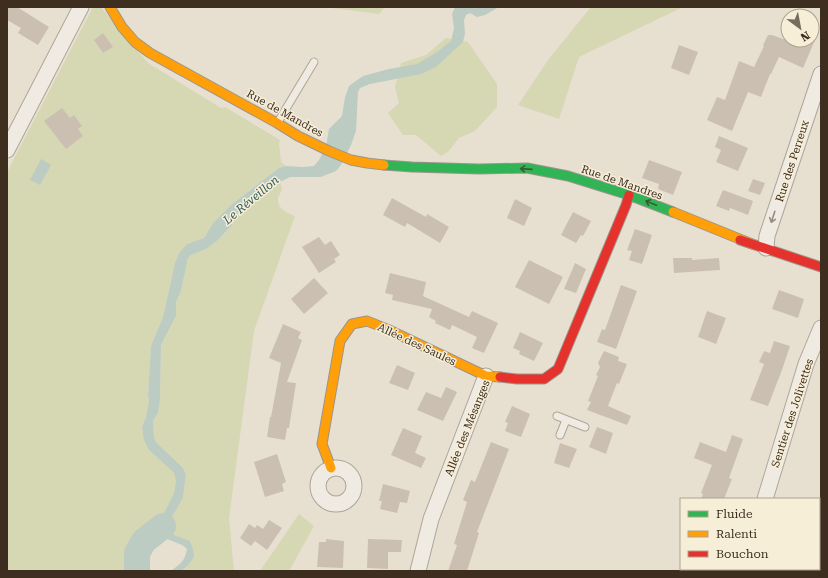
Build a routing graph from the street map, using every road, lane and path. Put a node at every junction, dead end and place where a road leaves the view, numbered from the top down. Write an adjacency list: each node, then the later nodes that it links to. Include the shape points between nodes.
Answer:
1 (81, 7): 6 (street)
2 (110, 7): 5 (street, Rue de Mandres, via 135,42 150,53)
3 (314, 62): 5 (lane)
4 (821, 74): 12 (street, Rue des Perreux, one-way to 12, via 767,236)
5 (277, 123): 7 (street, Rue de Mandres, via 298,136 351,160 412,167)
6 (7, 150)
7 (479, 169): 8 (street, Rue de Mandres); 9 (street, Rue de Mandres, one-way to 7, via 568,176 527,168)
8 (518, 176)
9 (629, 195): 11 (street, Rue de Mandres, one-way to 9); 15 (street, Allée des Mésanges, via 558,369 544,379)
10 (647, 211): 11 (street, Rue de Mandres)
11 (752, 244): 12 (street, Rue de Mandres)
12 (766, 248): 13 (street, Rue de Mandres)
13 (821, 267)
14 (821, 328): 21 (street, Sentier des Jolivettes, via 806,364)
15 (486, 376): 20 (street, Allée des Saules, via 367,321 352,324 340,341 322,444); 22 (street, Allée des Mésanges, via 431,519)
16 (557, 416): 17 (lane)
17 (566, 420): 18 (lane); 19 (lane)
18 (584, 427)
19 (560, 435)
20 (331, 468)
21 (764, 498)
22 (418, 571)

